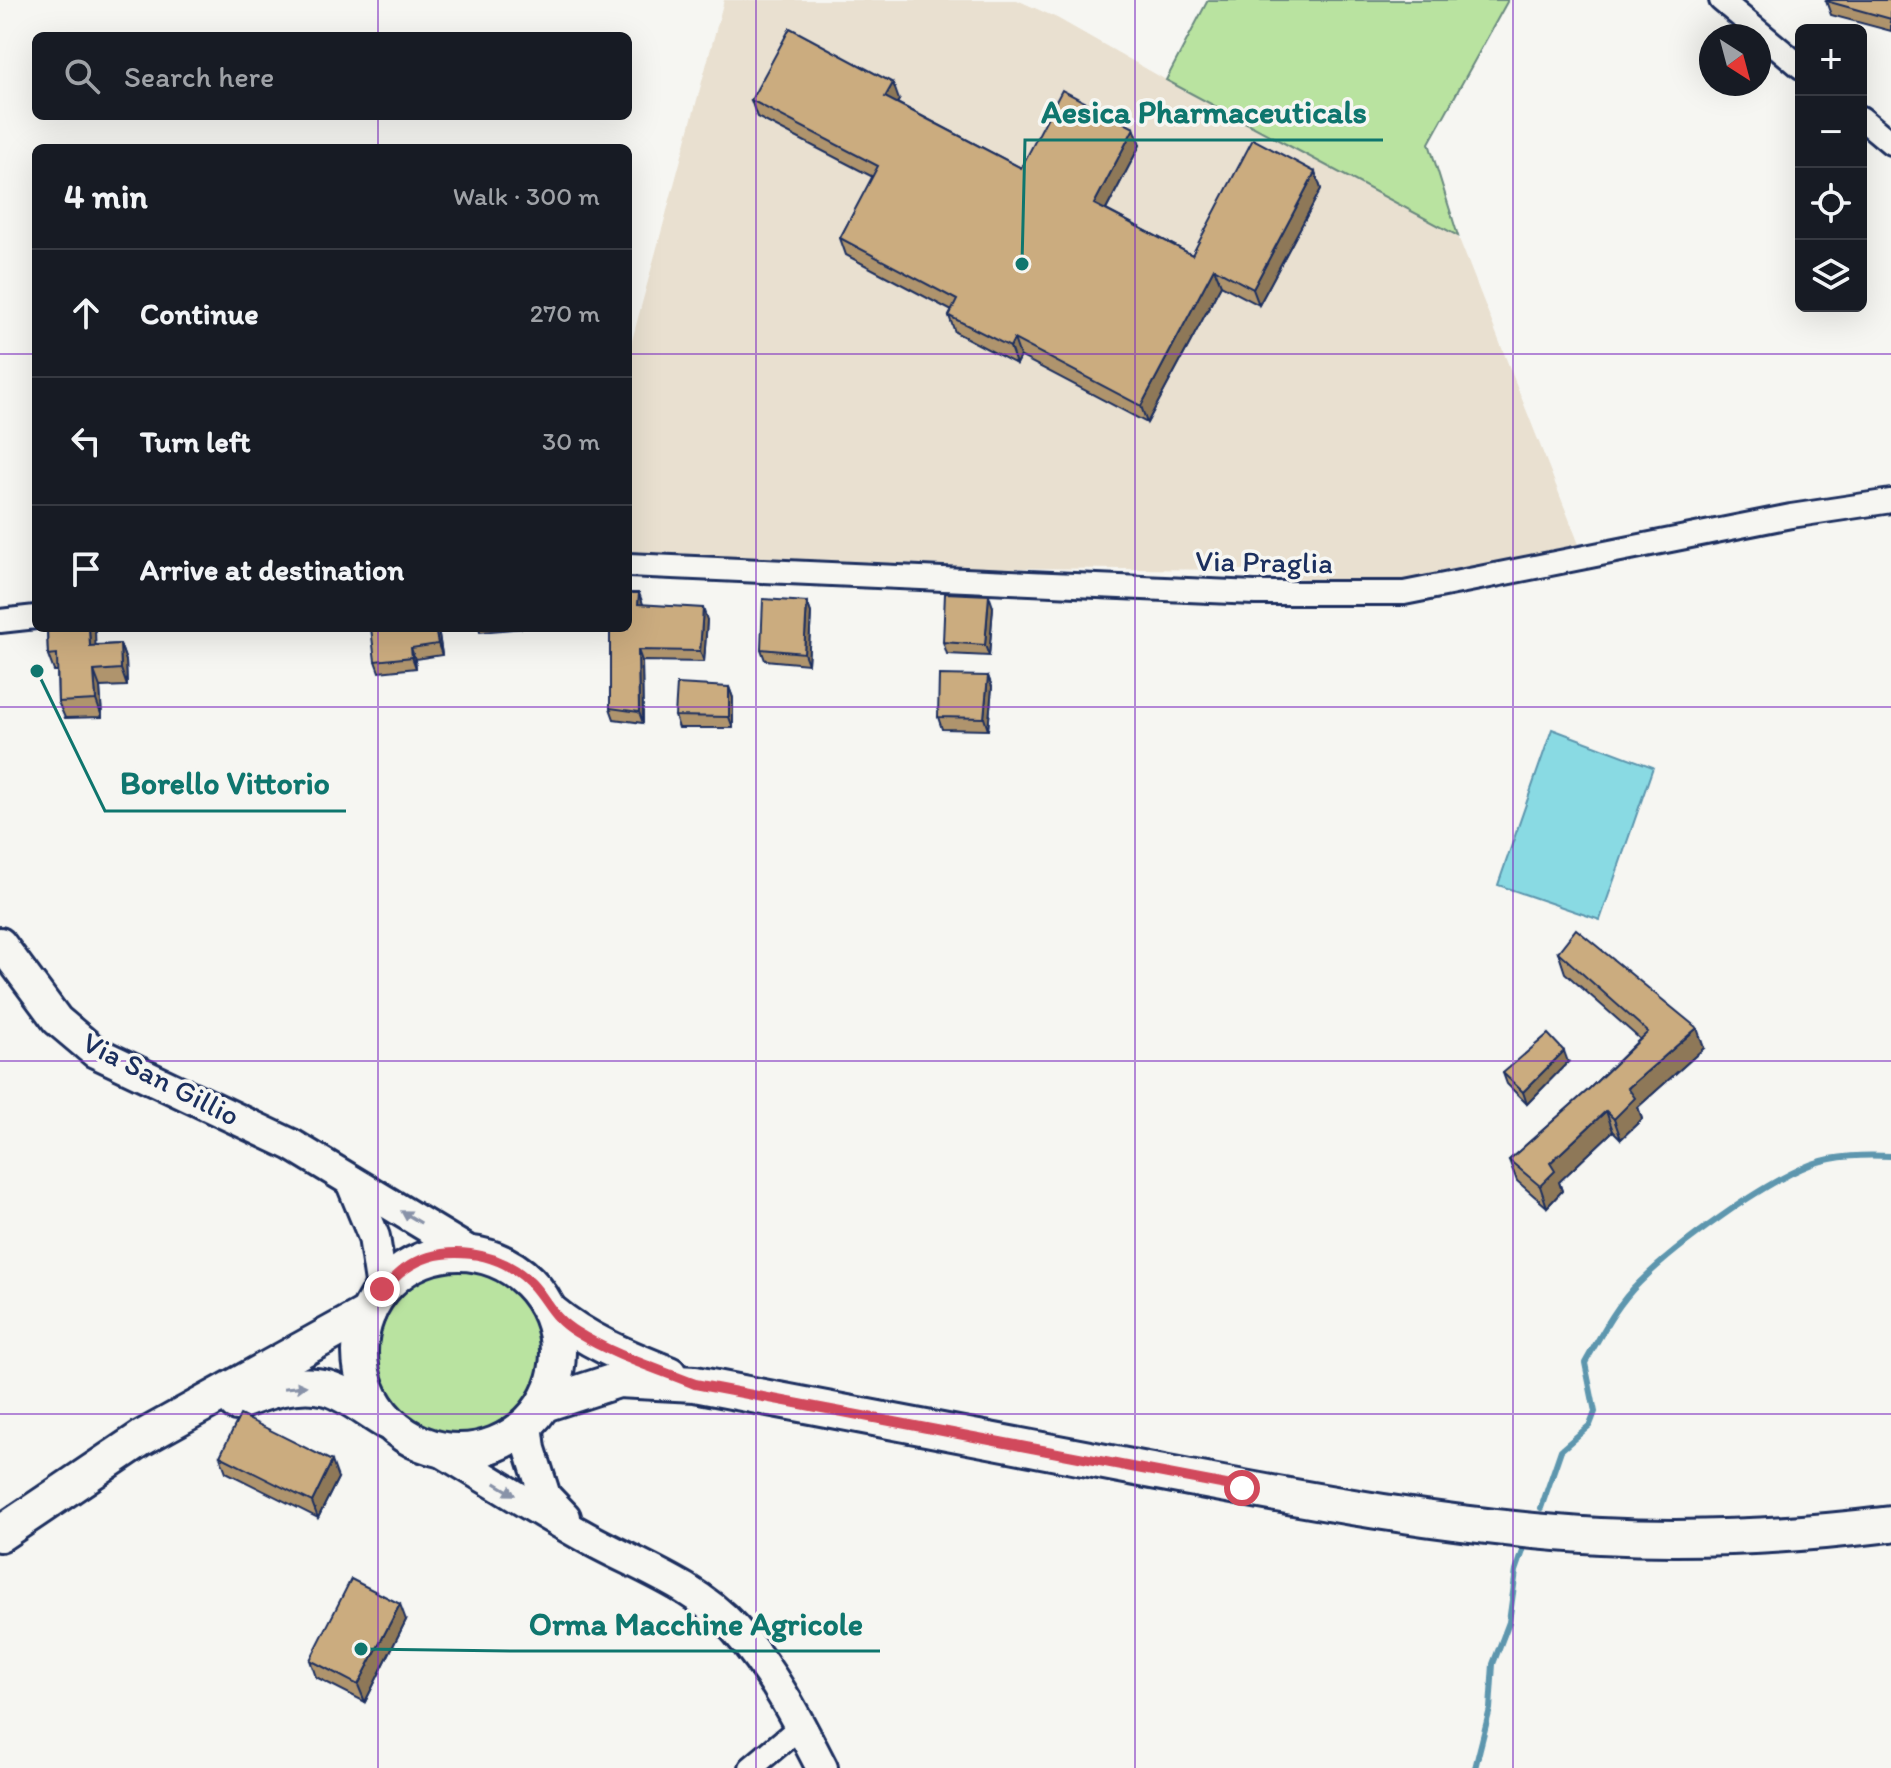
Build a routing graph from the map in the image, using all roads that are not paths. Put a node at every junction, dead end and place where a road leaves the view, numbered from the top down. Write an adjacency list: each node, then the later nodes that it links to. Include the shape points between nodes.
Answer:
1 (1721, 0): 2 (street)
2 (1795, 62)
3 (1867, 123): 4 (street)
4 (1891, 143)
5 (1891, 501): 6 (street, Via Praglia, via 1404,593 1255,593)
6 (632, 565)
7 (32, 617): 8 (street)
8 (0, 621)
9 (0, 943): 10 (street, Via San Gillio, via 57,1020 95,1052 292,1145)
10 (351, 1181): 11 (street, Via San Gillio, one-way to 10); 12 (street, via 374,1237)
11 (471, 1253): 12 (main road, via 438,1255 407,1267); 13 (main road, via 520,1273)
12 (375, 1301): 16 (main road, via 360,1342 362,1373 373,1401); 17 (main road)
13 (550, 1311): 14 (main road, via 613,1352); 15 (main road, via 559,1345 557,1372)
14 (695, 1384): 15 (main road, via 618,1380); 19 (main road, via 1242,1488 1516,1529 1678,1538)
15 (535, 1414): 18 (main road, via 501,1442 470,1451); 21 (street, via 530,1449 545,1496)
16 (392, 1425): 17 (main road, one-way to 16, via 255,1395 302,1385 328,1388); 18 (main road)
17 (142, 1438): 20 (main road)
18 (438, 1449): 21 (street, one-way to 21)
19 (1891, 1524)
20 (0, 1534)
21 (583, 1536): 22 (street, via 647,1566 733,1627 773,1677)
22 (801, 1726): 23 (street); 24 (street)
23 (752, 1766)
24 (822, 1768)

